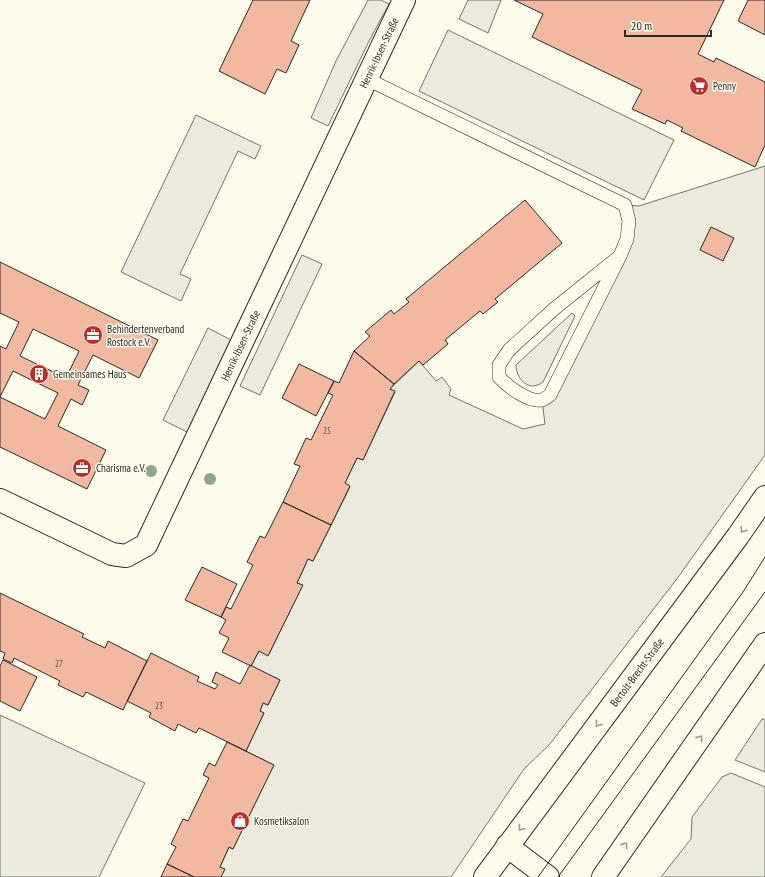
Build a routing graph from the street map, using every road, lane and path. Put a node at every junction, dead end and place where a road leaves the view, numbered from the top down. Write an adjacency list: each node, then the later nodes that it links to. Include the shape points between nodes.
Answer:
1 (404, 0): 2 (main road, Henrik-Ibsen-Straße)
2 (367, 79): 3 (lane, via 625,205 629,221 627,238); 5 (main road, Henrik-Ibsen-Straße, via 146,544 126,556 112,554)
3 (620, 256): 3 (lane, via 554,309 509,350 499,365 499,377 506,386 532,399 542,400 550,395)
4 (765, 497): 7 (main road, Bertolt-Brecht-Straße, one-way to 7)
5 (0, 500)
6 (765, 644): 10 (main road, one-way to 6)
7 (507, 846): 8 (main road, Bertolt-Brecht-Straße); 9 (main road)
8 (485, 877)
9 (548, 877)
10 (603, 877)

